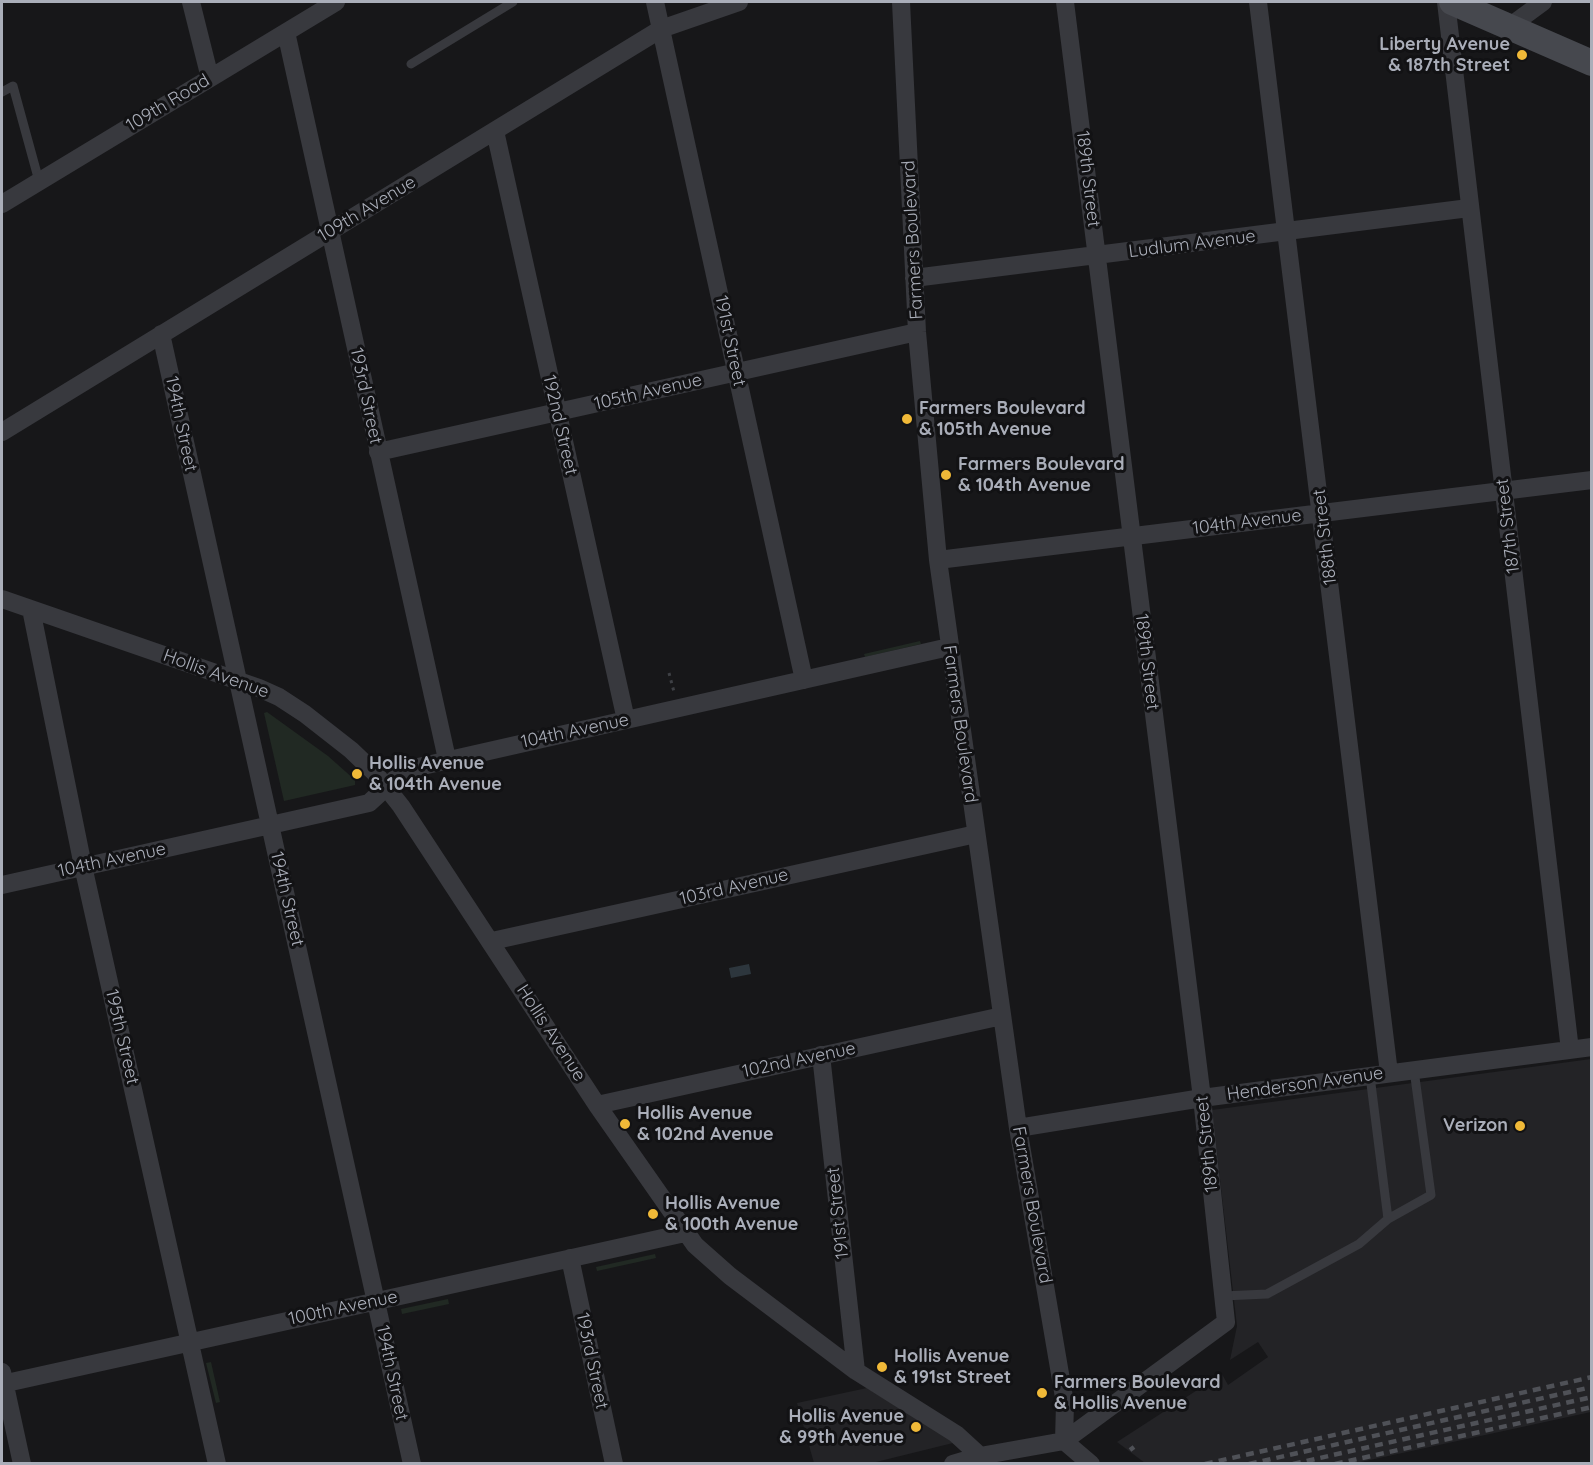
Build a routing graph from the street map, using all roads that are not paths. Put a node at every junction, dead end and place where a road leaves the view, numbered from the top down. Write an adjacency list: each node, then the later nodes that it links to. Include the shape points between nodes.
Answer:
1 (191, 2): 17 (street)
2 (336, 2): 14 (street, 109th Road)
3 (513, 2): 16 (lane)
4 (655, 2): 13 (street, 191st Street)
5 (740, 2): 13 (street, 109th Avenue)
6 (901, 2): 26 (street, Farmers Boulevard)
7 (1065, 2): 25 (street, 189th Street)
8 (1258, 2): 24 (street, 188th Street)
9 (1446, 2): 22 (street, 187th Street)
10 (1452, 2): 12 (main road)
11 (1543, 2): 12 (street)
12 (1509, 27): 15 (main road)
13 (661, 29): 19 (street, 109th Avenue); 29 (street, 191st Street)
14 (286, 32): 17 (street, 109th Road); 23 (street, 193rd Street)
15 (1592, 63)
16 (411, 64)
17 (210, 78): 20 (street, 109th Road)
18 (2, 92): 20 (lane, via 13,86)
19 (495, 131): 23 (street, 109th Avenue); 30 (street, 192nd Street)
20 (39, 181): 21 (street, 109th Road)
21 (2, 204)
22 (1469, 208): 24 (street, Ludlum Avenue); 34 (street, 187th Street)
23 (330, 232): 28 (street, 109th Avenue); 32 (street, 193rd Street)
24 (1287, 232): 25 (street, Ludlum Avenue); 35 (street, 188th Street)
25 (1097, 255): 26 (street, Ludlum Avenue); 36 (street, 189th Street)
26 (914, 278): 27 (street, Farmers Boulevard)
27 (917, 332): 29 (street, 105th Avenue); 37 (street, Farmers Boulevard)
28 (161, 334): 31 (street, 109th Avenue); 41 (street, 194th Street)
29 (736, 372): 30 (street, 105th Avenue); 42 (street, 191st Street)
30 (558, 412): 32 (street, 105th Avenue); 43 (street, 192nd Street)
31 (2, 432)
32 (378, 452): 44 (street, 193rd Street)
33 (1592, 480): 34 (street, 104th Avenue)
34 (1504, 491): 35 (street, 104th Avenue); 53 (street, 187th Street)
35 (1322, 513): 36 (street, 104th Avenue); 56 (street, 188th Street)
36 (1132, 536): 37 (street, 104th Avenue); 58 (street, 189th Street)
37 (938, 560): 40 (street, Farmers Boulevard)
38 (2, 599): 39 (street, Hollis Avenue)
39 (31, 609): 41 (street, Hollis Avenue); 48 (street, 195th Street)
40 (949, 647): 42 (street, 104th Avenue); 47 (street, Farmers Boulevard)
41 (237, 678): 45 (street, Hollis Avenue, via 305,714 351,750); 46 (street, 194th Street)
42 (804, 680): 43 (street, 104th Avenue)
43 (626, 720): 44 (street, 104th Avenue)
44 (447, 759): 45 (street, 104th Avenue, via 405,770)
45 (386, 787): 46 (street, 104th Avenue, via 369,803); 50 (street, Hollis Avenue)
46 (270, 825): 48 (street, 104th Avenue); 65 (street, 194th Street)
47 (976, 834): 50 (street, 103rd Avenue); 51 (street, Farmers Boulevard)
48 (83, 866): 49 (street, 104th Avenue); 66 (street, 195th Street)
49 (2, 885)
50 (492, 941): 59 (street, Hollis Avenue)
51 (1002, 1016): 54 (street, 102nd Avenue); 60 (street, Farmers Boulevard)
52 (1592, 1047): 53 (street, Henderson Avenue)
53 (1570, 1050): 55 (street, Henderson Avenue)
54 (820, 1055): 59 (street, 102nd Avenue); 67 (street, 191st Street)
55 (1414, 1070): 56 (street, Henderson Avenue); 61 (lane, via 1431,1195)
56 (1389, 1073): 57 (street, Henderson Avenue)
57 (1370, 1076): 58 (street, Henderson Avenue); 61 (lane)
58 (1202, 1098): 60 (street, Henderson Avenue); 64 (street, 189th Street)
59 (597, 1105): 62 (street, Hollis Avenue)
60 (1018, 1128): 69 (street, Farmers Boulevard, via 1065,1403)
61 (1388, 1220): 64 (lane, via 1359,1245 1267,1294)
62 (685, 1233): 63 (street, 100th Avenue); 67 (street, Hollis Avenue, via 730,1276)
63 (570, 1258): 65 (street, 100th Avenue); 74 (street, 193rd Street)
64 (1223, 1296): 69 (street, 189th Street, via 1226,1322)
65 (376, 1300): 66 (street, 100th Avenue); 73 (street, 194th Street)
66 (191, 1341): 68 (street, 100th Avenue); 72 (street, 195th Street)
67 (856, 1371): 70 (street, Hollis Avenue, via 956,1434)
68 (2, 1379): 71 (street)
69 (1064, 1441): 70 (street); 76 (street)
70 (980, 1456): 75 (street)
71 (22, 1464)
72 (217, 1464)
73 (412, 1464)
74 (614, 1464)
75 (953, 1464)
76 (1091, 1464)

